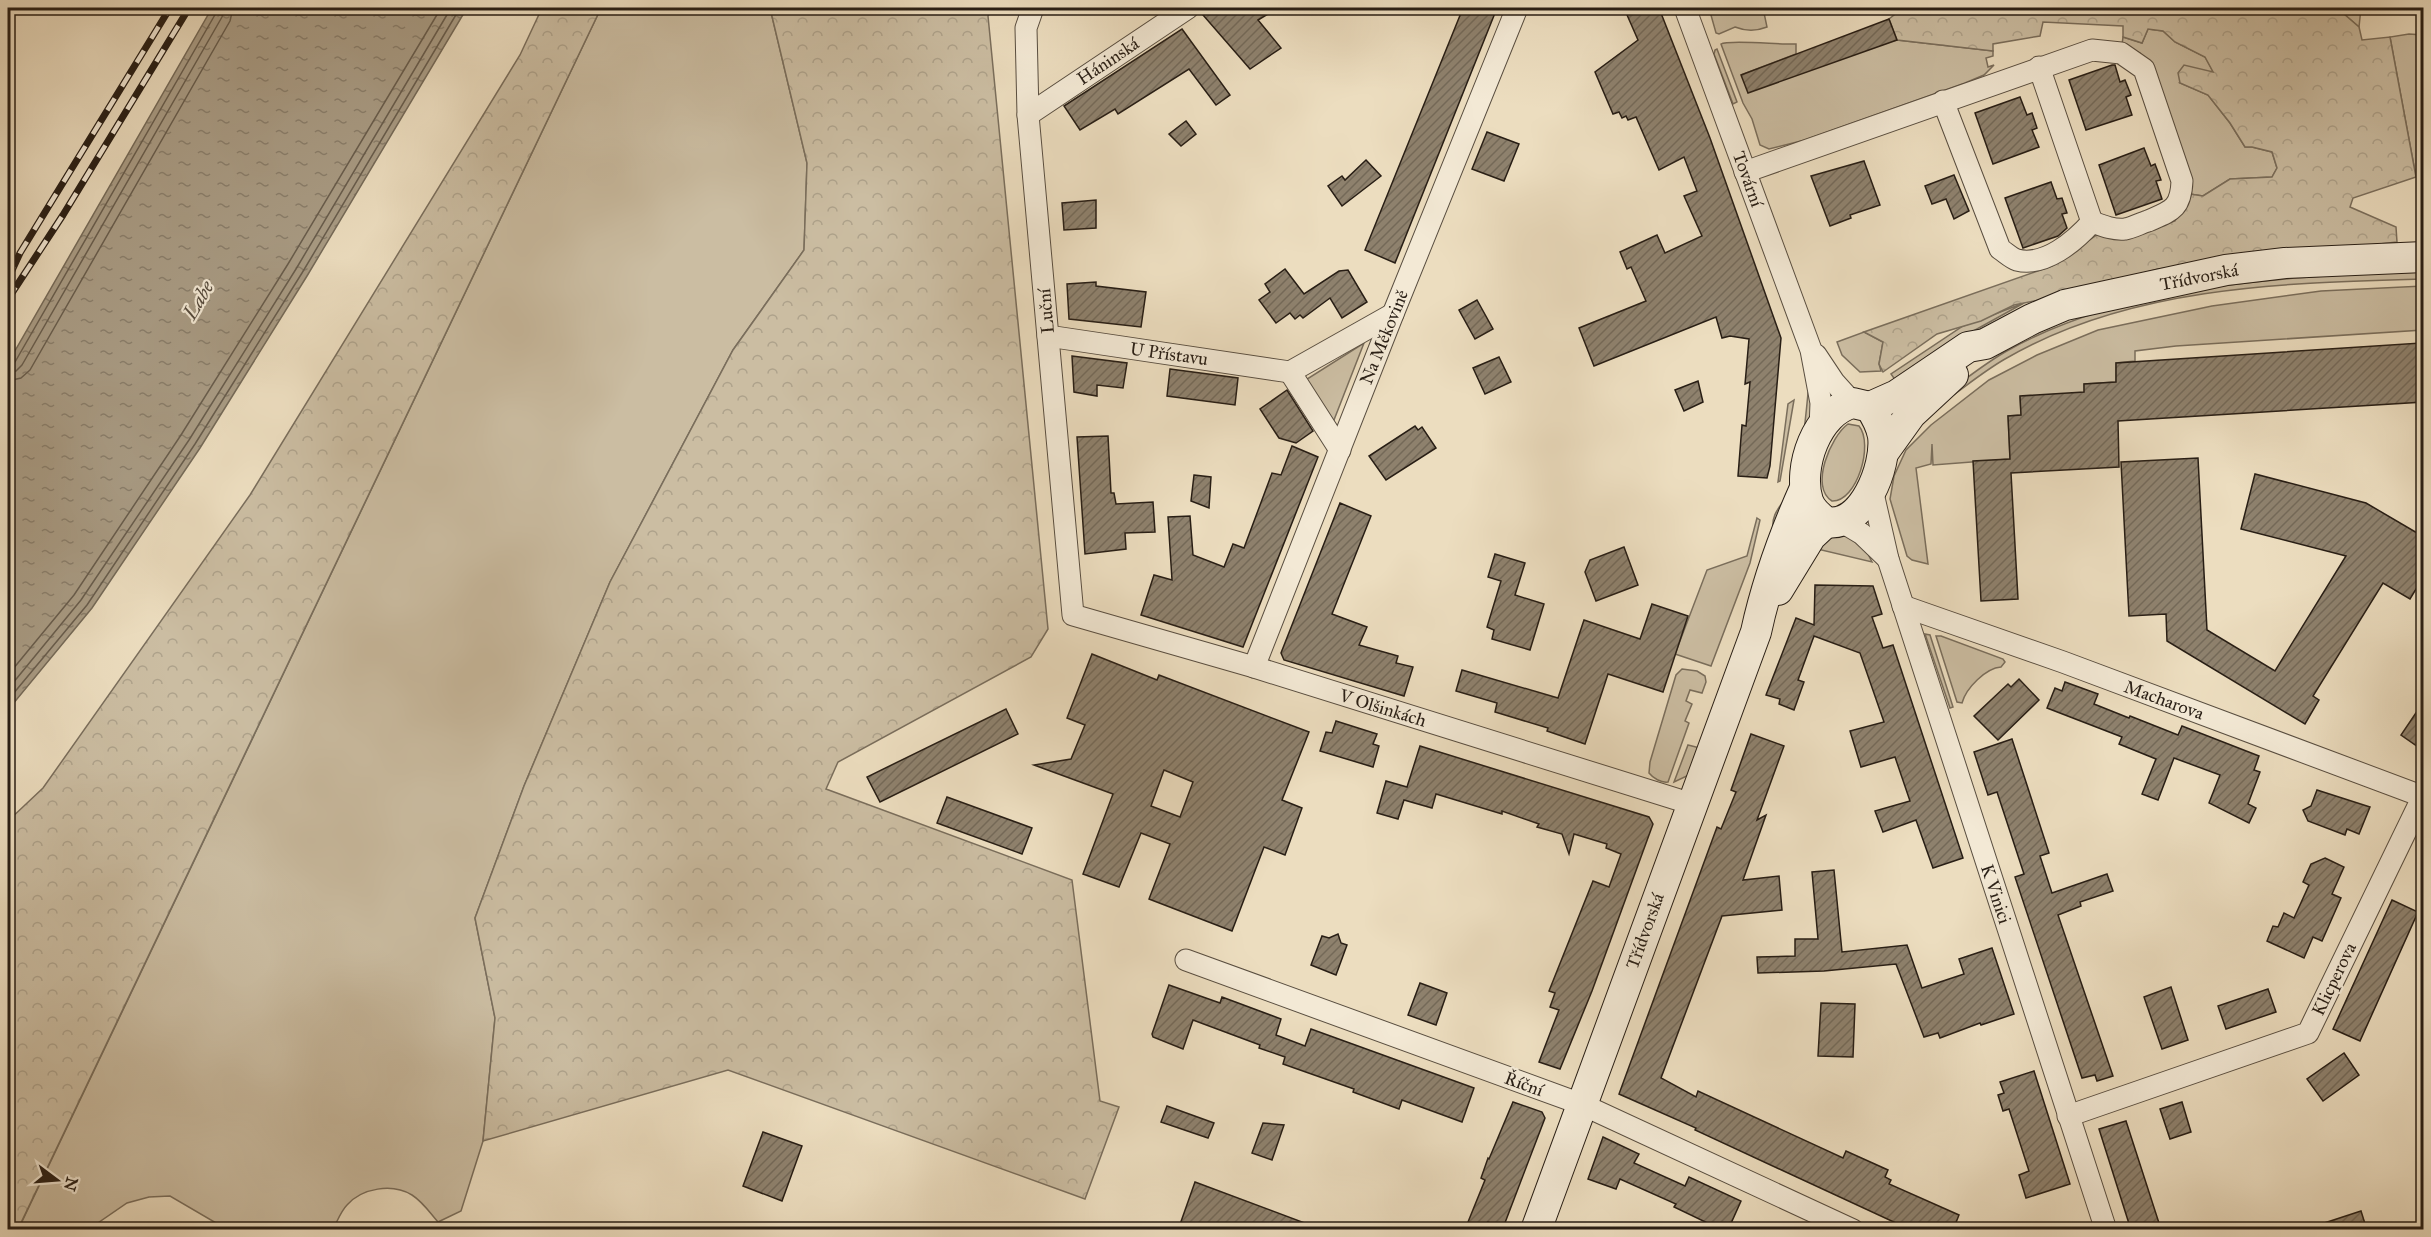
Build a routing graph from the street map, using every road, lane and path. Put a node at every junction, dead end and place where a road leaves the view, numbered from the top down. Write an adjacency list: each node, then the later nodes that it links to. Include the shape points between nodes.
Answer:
1 (1033, 8): 7 (street, Luční, via 1026,27)
2 (1188, 8): 7 (street, Háninská)
3 (1518, 8): 11 (street, Na Měkovině)
4 (1685, 8): 8 (street, Tovární)
5 (2039, 67): 6 (street); 9 (street); 9 (street, via 2092,50 2121,53 2144,69 2148,79 2182,181 2178,202 2171,211 2127,229)
6 (1943, 101): 8 (street); 9 (street, via 2000,249 2017,260 2045,259 2078,238)
7 (1028, 115): 12 (street, Luční)
8 (1745, 172): 14 (street, Tovární)
9 (2092, 222)
10 (2424, 257): 13 (main road, Třídvorská, via 2285,263 2182,278 2065,305)
11 (1393, 314): 15 (street); 18 (street, Na Měkovině)
12 (1048, 336): 15 (street, U Přístavu); 25 (street, Luční)
13 (1985, 344): 16 (main road, Třídvorská, via 1968,348 1897,395); 19 (main road, Třídvorská, via 1911,414)
14 (1811, 350): 16 (street, Tovární, via 1834,382); 17 (street, Tovární, via 1821,403)
15 (1290, 372): 18 (street)
16 (1862, 405): 17 (main road, via 1844,405); 19 (main road, via 1883,434)
17 (1821, 429): 20 (main road, via 1807,462)
18 (1340, 450): 27 (street, Na Měkovině)
19 (1883, 453): 21 (main road)
20 (1805, 488): 22 (main road, via 1812,509); 26 (main road, Třídvorská, via 1782,540)
21 (1872, 489): 22 (main road, via 1858,510); 23 (street, K Vinici)
22 (1834, 522): 23 (street, K Vinici, via 1862,534); 26 (main road, Třídvorská, via 1811,536)
23 (1888, 559): 24 (street, K Vinici)
24 (1903, 606): 28 (street, Macharova); 32 (street, K Vinici)
25 (1073, 615): 27 (street, V Olšinkách)
26 (1756, 632): 29 (main road, Třídvorská)
27 (1254, 668): 29 (street, V Olšinkách)
28 (2423, 796): 32 (street, Klicperova, via 2308,1033)
29 (1692, 804): 31 (main road, Třídvorská)
30 (1186, 960): 31 (street, Říční)
31 (1581, 1104): 33 (main road, Třídvorská); 34 (street, Říční)
32 (2068, 1116): 35 (street, K Vinici)
33 (1536, 1230)
34 (1853, 1230)
35 (2106, 1230)

